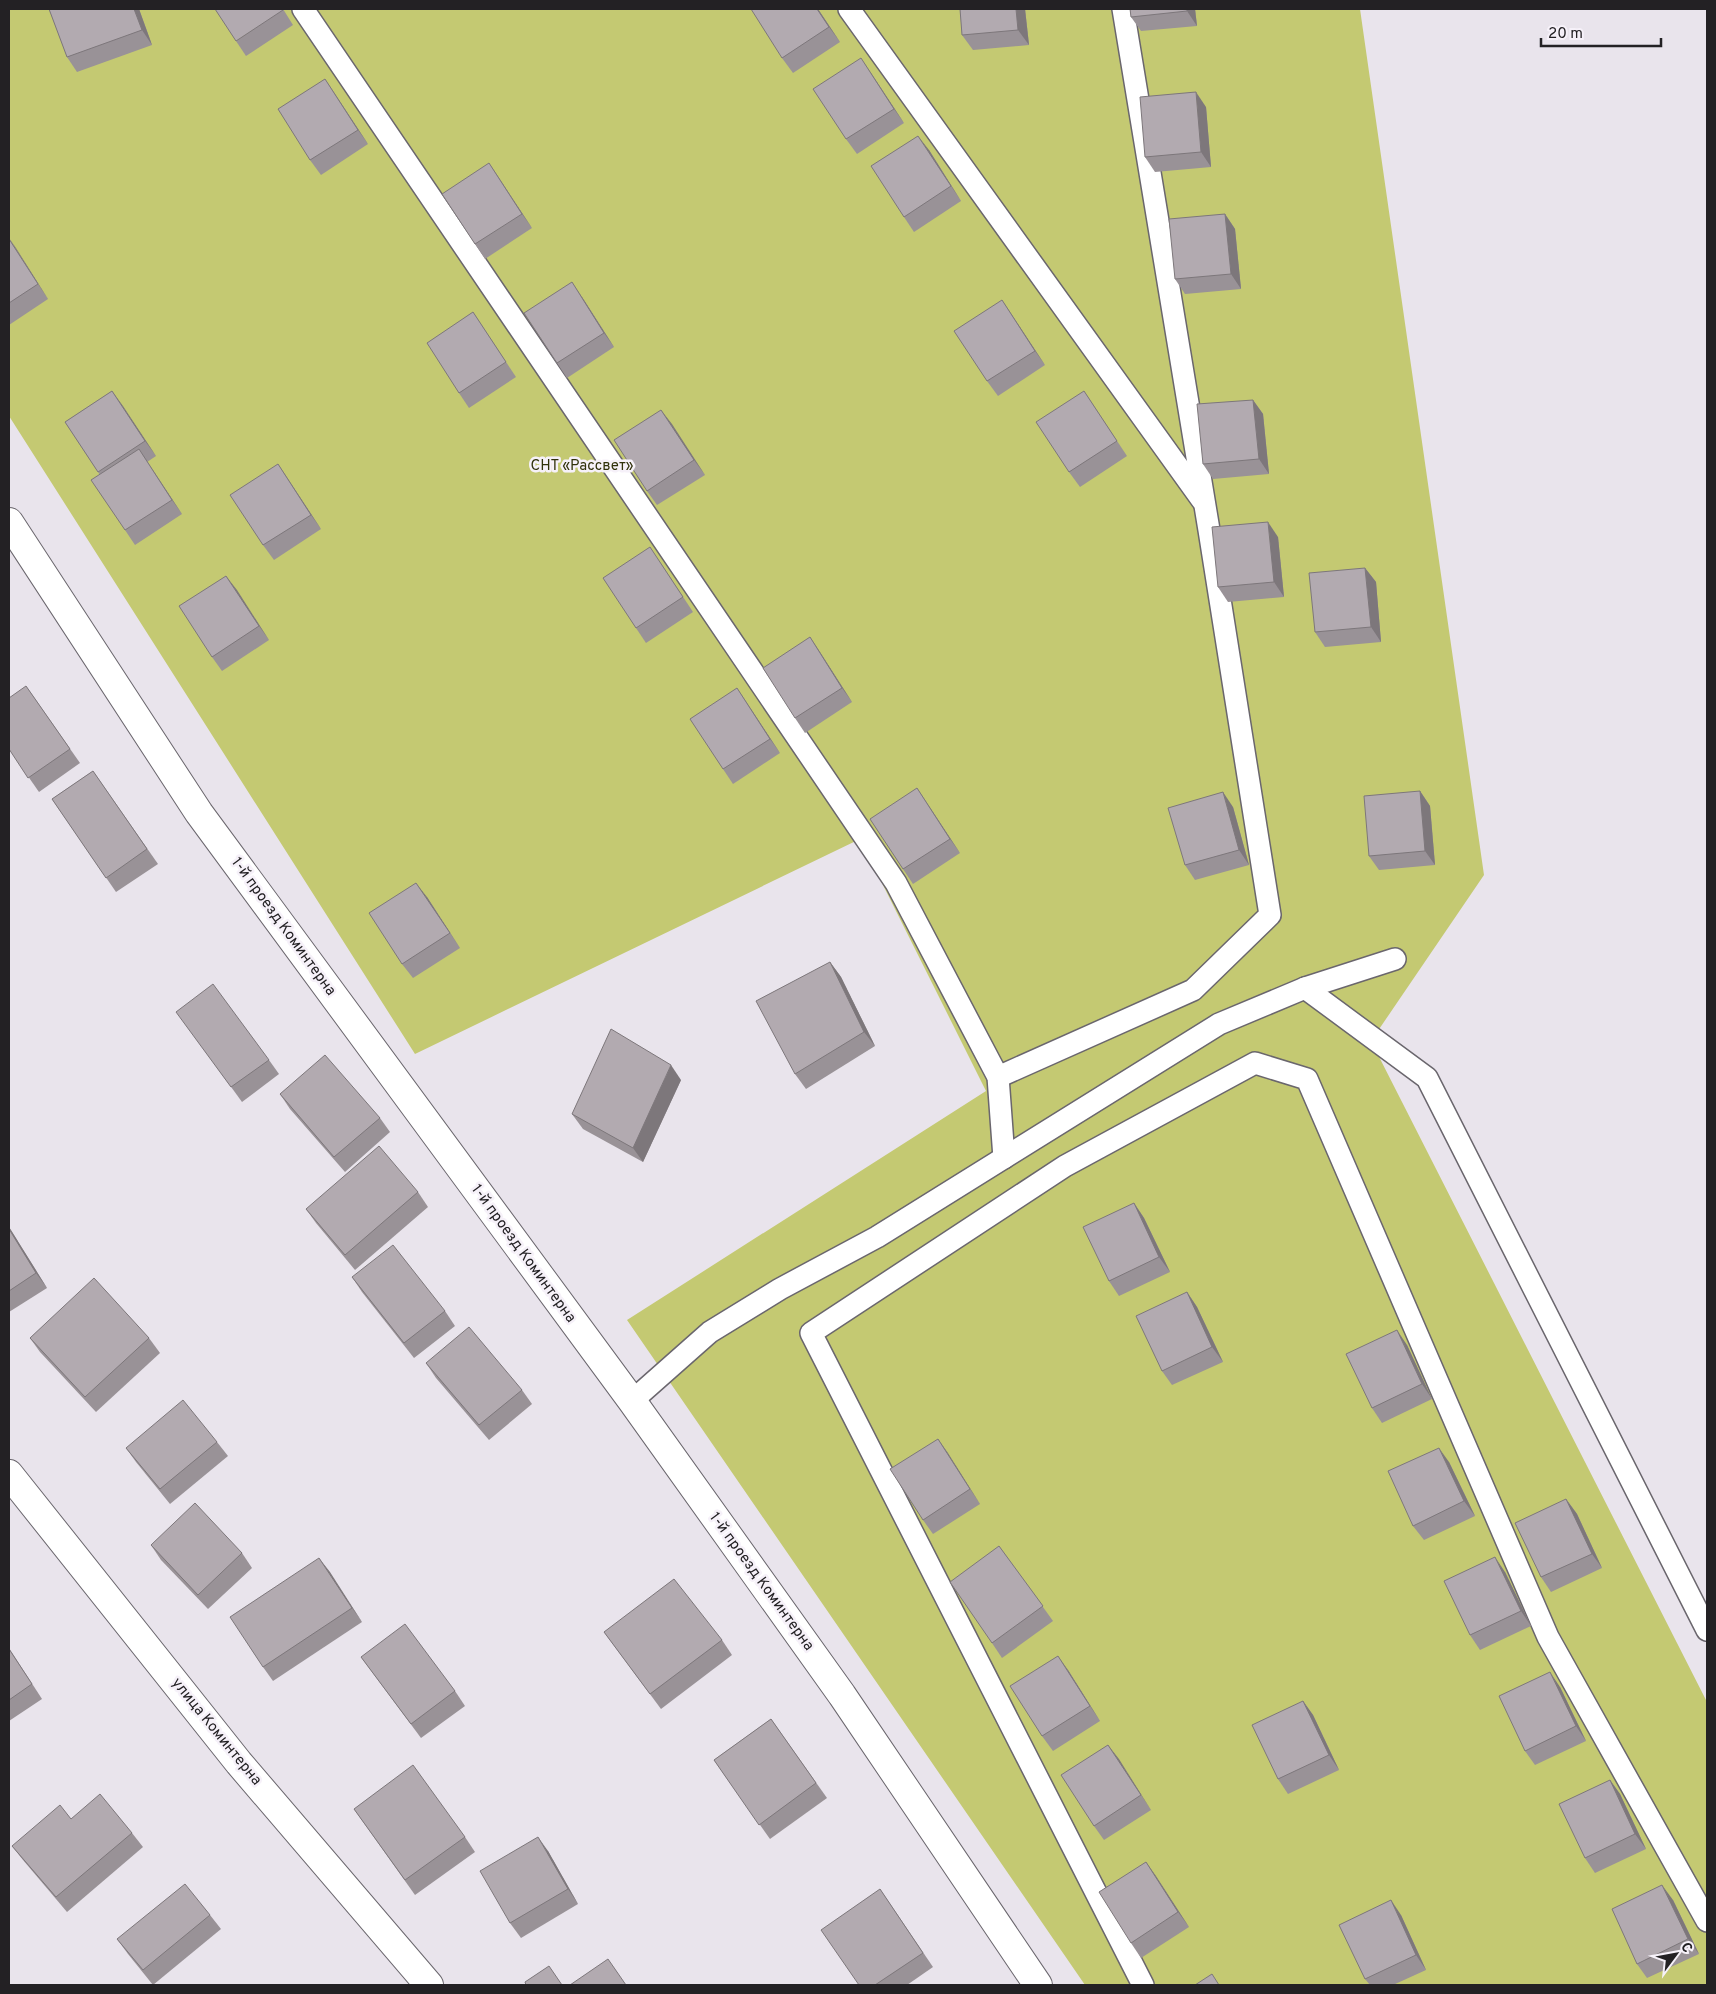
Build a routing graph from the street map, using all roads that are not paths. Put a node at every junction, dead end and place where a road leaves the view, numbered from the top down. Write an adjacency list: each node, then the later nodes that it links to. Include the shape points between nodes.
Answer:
1 (303, 9): 8 (lane, via 896,883)
2 (849, 9): 4 (lane)
3 (1123, 9): 4 (lane)
4 (1205, 504): 8 (lane, via 1270,915 1193,990)
5 (9, 522): 10 (street, 1-й проезд Коминтерна, via 199,813)
6 (1395, 959): 7 (lane)
7 (1305, 988): 9 (lane, via 1219,1024); 12 (lane, via 1427,1078)
8 (998, 1077): 9 (lane)
9 (1004, 1158): 10 (lane, via 877,1237 780,1289 710,1332)
10 (632, 1401): 15 (street, 1-й проезд Коминтерна, via 842,1696)
11 (9, 1474): 14 (street, улица Коминтерна, via 239,1763)
12 (1707, 1630)
13 (1707, 1920): 16 (lane, via 1548,1637 1307,1079 1256,1063 1066,1166 812,1333)
14 (430, 1985)
15 (1038, 1985)
16 (1143, 1985)

